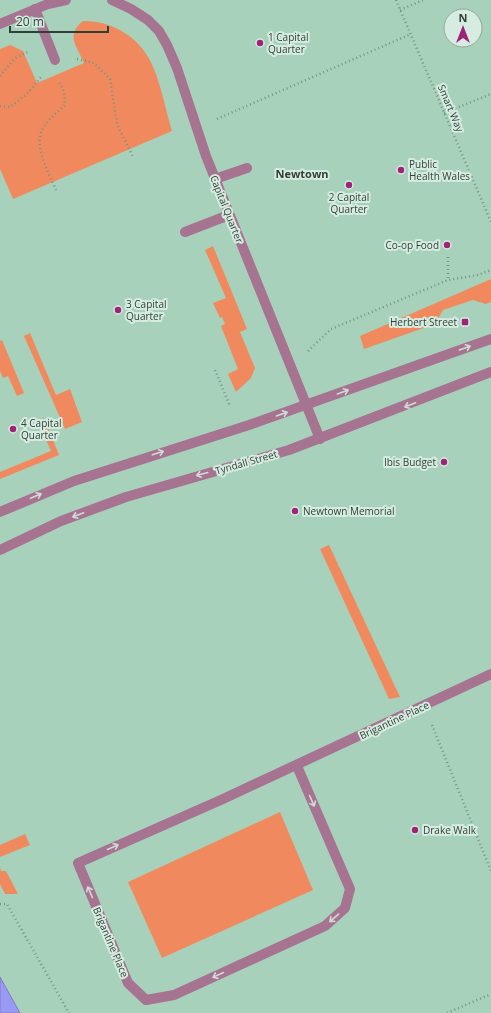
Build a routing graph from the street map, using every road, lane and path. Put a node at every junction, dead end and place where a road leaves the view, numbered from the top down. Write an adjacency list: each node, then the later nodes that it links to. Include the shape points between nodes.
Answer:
1 (66, 0): 5 (street)
2 (112, 0): 18 (street, Capital Quarter, via 148,20 159,31 176,64)
3 (396, 0): 6 (path, Smart Way)
4 (424, 0): 6 (path)
5 (35, 9): 7 (street); 9 (street)
6 (400, 10): 8 (path, Smart Way)
7 (0, 24)
8 (411, 34): 14 (path, Smart Way); 15 (path)
9 (50, 45): 10 (street); 11 (path, via 15,58); 16 (path, via 78,59 94,63 110,79 117,124)
10 (53, 63): 13 (path, via 26,95 10,107); 19 (path, via 64,91 65,105 50,118 40,136 42,156)
11 (0, 76)
12 (491, 94): 14 (path)
13 (0, 106)
14 (444, 113): 21 (path, Smart Way)
15 (210, 123)
16 (133, 157)
17 (247, 168): 18 (street)
18 (215, 179): 20 (street, Capital Quarter)
19 (56, 190)
20 (229, 215): 22 (street); 30 (street, Capital Quarter)
21 (491, 222)
22 (186, 232)
23 (448, 257): 25 (path)
24 (491, 270): 25 (path)
25 (448, 280): 27 (path, via 331,329)
26 (491, 339): 30 (street, one-way to 26)
27 (307, 353)
28 (215, 370): 31 (path)
29 (491, 372): 32 (street, Tyndall Street, one-way to 32)
30 (306, 405): 32 (street, Capital Quarter); 33 (street, one-way to 30, via 74,481)
31 (230, 406)
32 (320, 439): 34 (street, Tyndall Street, one-way to 34, via 126,497 61,522)
33 (0, 512)
34 (0, 550)
35 (491, 674): 36 (street, Brigantine Place)
36 (424, 706): 37 (street, Brigantine Place); 38 (path)
37 (297, 766): 37 (street, Brigantine Place, one-way to 37, via 350,889 345,908 325,926 174,996 146,1000 128,983 78,863)
38 (491, 872)
39 (0, 904): 41 (path, via 7,904)
40 (491, 994): 42 (path)
41 (69, 1013)
42 (447, 1013)

